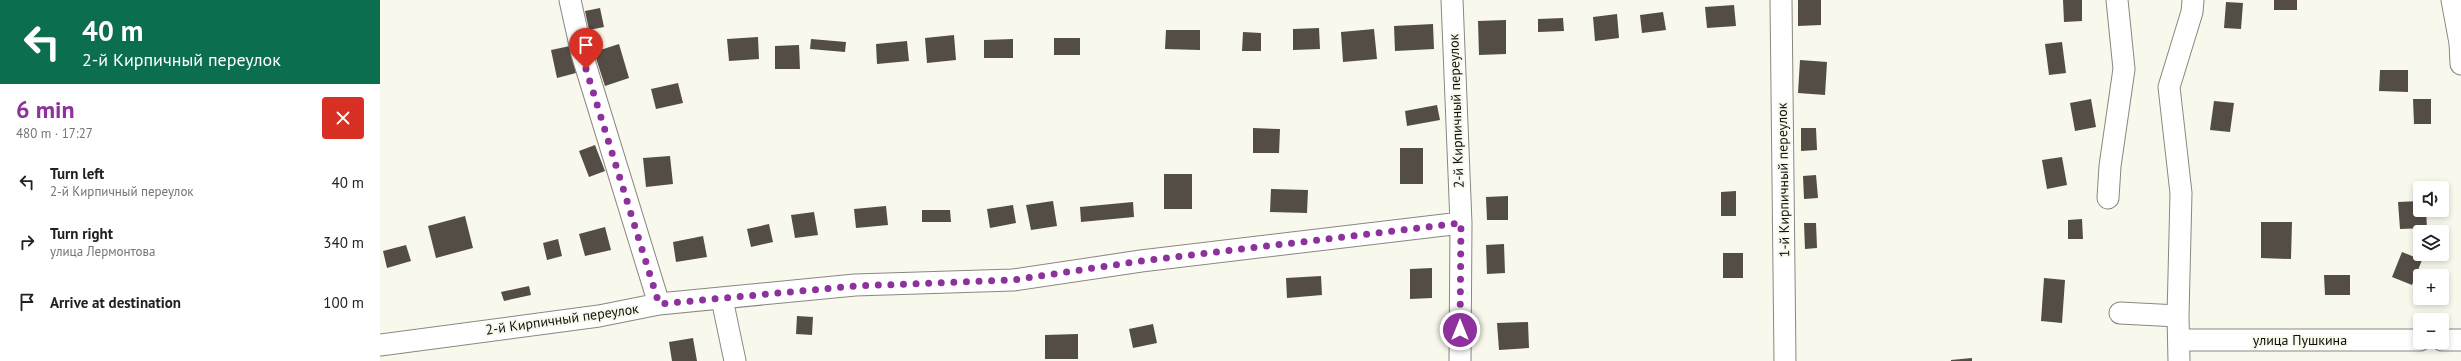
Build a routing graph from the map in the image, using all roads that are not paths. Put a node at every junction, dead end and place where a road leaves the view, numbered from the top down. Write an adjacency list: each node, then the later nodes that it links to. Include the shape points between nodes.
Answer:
1 (570, 0): 11 (street, via 582,54)
2 (1452, 0): 9 (street, 2-й Кирпичный переулок)
3 (1782, 0): 21 (street, 1-й Кирпичный переулок)
4 (2117, 0): 8 (street, via 2124,69)
5 (2193, 0): 13 (street, via 2192,12 2169,87 2181,193)
6 (2452, 0): 7 (street)
7 (2461, 64)
8 (2108, 198)
9 (1461, 223): 10 (street, 2-й Кирпичный переулок, via 1141,261 1013,280 855,286); 20 (street, 2-й Кирпичный переулок)
10 (722, 299): 11 (street, 2-й Кирпичный переулок); 19 (street)
11 (659, 304): 18 (street, 2-й Кирпичный переулок, via 599,316)
12 (2120, 313): 13 (street)
13 (2178, 316): 14 (street)
14 (2179, 340): 15 (street, улица Пушкина); 22 (street)
15 (2413, 340)
16 (2449, 340): 17 (street)
17 (2461, 340)
18 (380, 345)
19 (735, 361)
20 (1460, 361)
21 (1785, 361)
22 (2179, 361)

